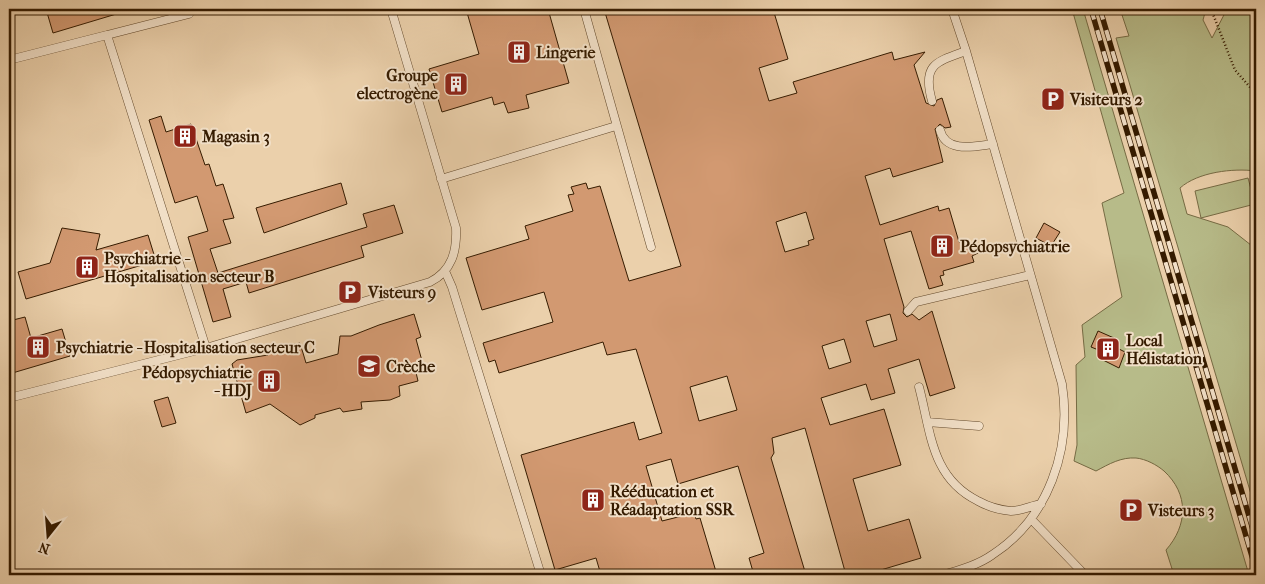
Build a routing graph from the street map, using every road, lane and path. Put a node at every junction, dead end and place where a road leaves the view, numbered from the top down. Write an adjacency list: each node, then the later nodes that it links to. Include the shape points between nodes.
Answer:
1 (391, 9): 14 (lane)
2 (584, 9): 11 (lane)
3 (952, 9): 7 (lane)
4 (1212, 9): 9 (path, via 1235,70)
5 (189, 14): 6 (lane)
6 (107, 35): 8 (lane); 21 (lane)
7 (966, 51): 10 (lane, via 938,61 932,68 928,76); 13 (lane)
8 (9, 60)
9 (1256, 94)
10 (932, 101)
11 (616, 126): 14 (lane); 17 (lane)
12 (940, 130): 13 (lane, via 941,135 954,146 964,148)
13 (993, 144): 19 (lane)
14 (441, 179): 18 (lane, via 456,228 457,247)
15 (1252, 212): 16 (path)
16 (1256, 213)
17 (652, 247)
18 (445, 271): 21 (lane, via 430,282); 28 (lane)
19 (1030, 275): 20 (lane, via 916,302); 26 (lane, via 1066,405 1061,459)
20 (908, 311)
21 (206, 348): 23 (lane)
22 (919, 387): 24 (lane)
23 (9, 398)
24 (927, 422): 25 (lane); 26 (lane, via 943,473 968,497 1011,511)
25 (979, 426)
26 (1041, 504): 27 (lane)
27 (1031, 519): 29 (lane, via 992,556); 30 (lane)
28 (540, 575)
29 (943, 575)
30 (1085, 575)

